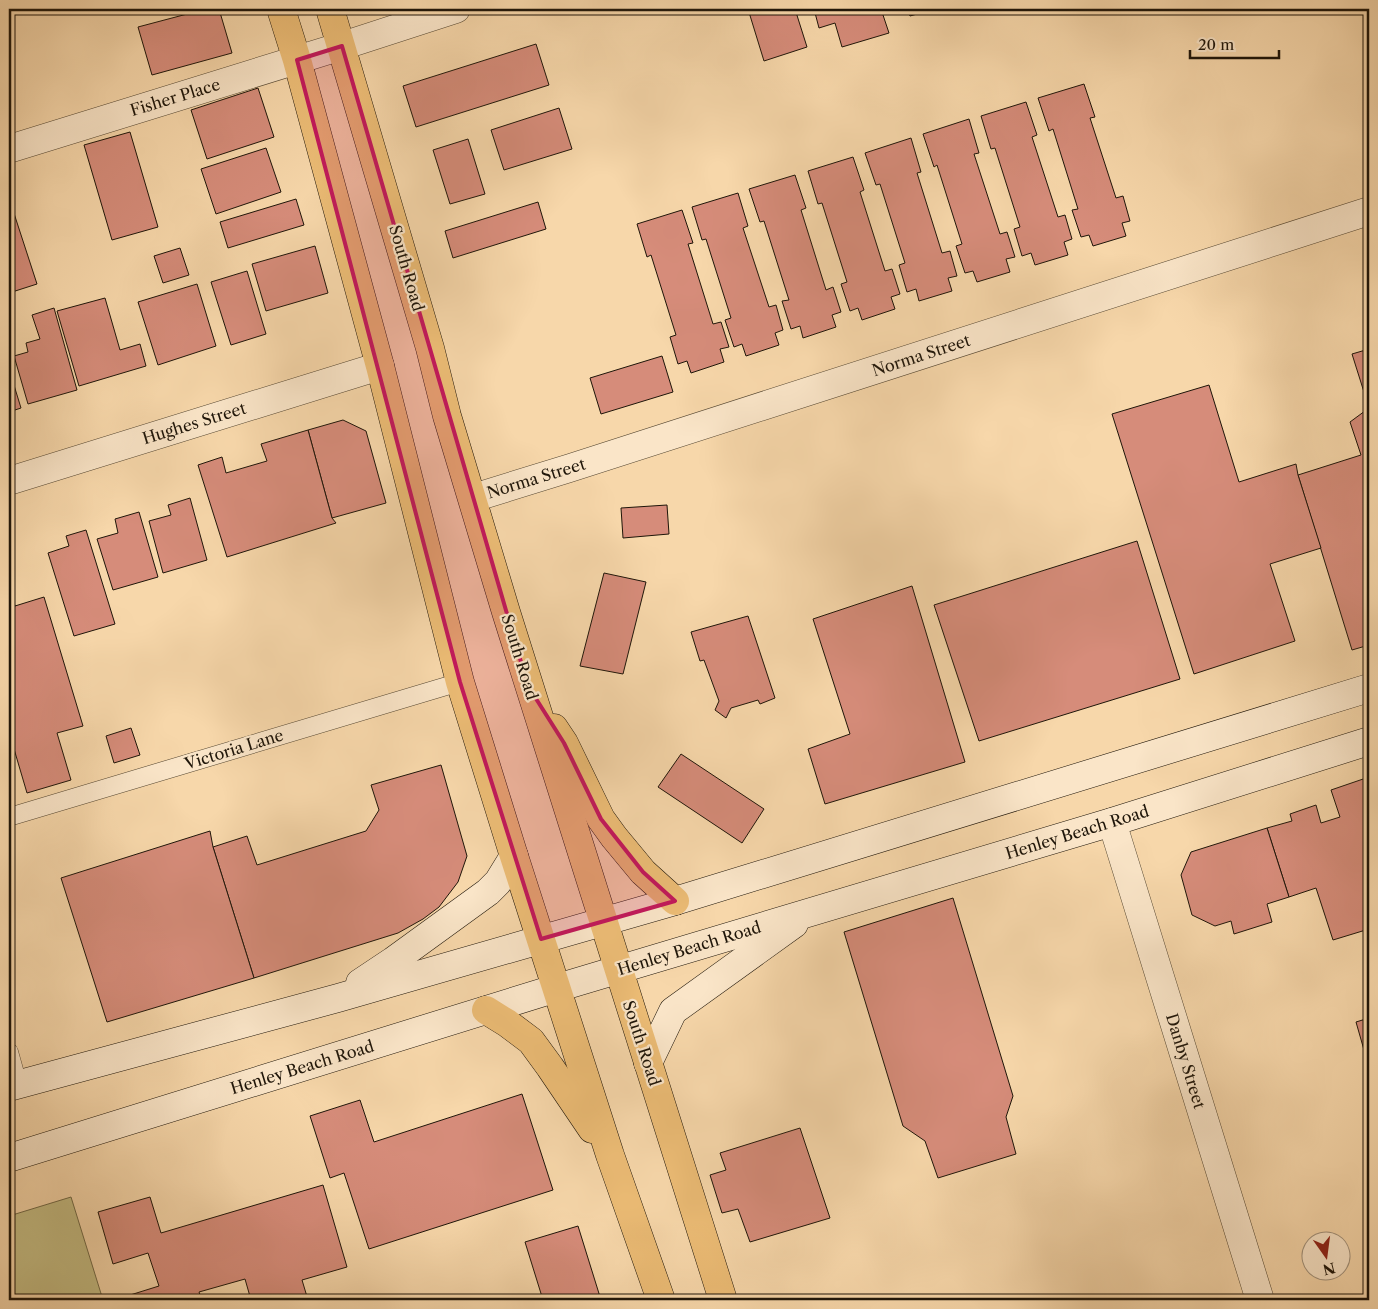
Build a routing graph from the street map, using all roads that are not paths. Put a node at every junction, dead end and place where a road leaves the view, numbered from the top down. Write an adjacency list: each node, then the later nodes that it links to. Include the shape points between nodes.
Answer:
1 (281, 9): 5 (highway)
2 (330, 9): 4 (highway, South Road)
3 (456, 9): 4 (main road, Fisher Place)
4 (342, 46): 5 (main road, Fisher Place); 10 (highway, South Road)
5 (297, 60): 6 (main road, Fisher Place); 8 (highway)
6 (9, 149)
7 (1369, 211): 10 (main road, Norma Street)
8 (380, 366): 9 (main road, Hughes Street); 11 (highway)
9 (9, 481)
10 (473, 498): 12 (highway, South Road)
11 (460, 682): 15 (lane, Victoria Lane); 17 (highway)
12 (528, 686): 18 (highway, via 564,744 601,819 643,872); 20 (highway, South Road)
13 (1369, 688): 18 (main road)
14 (1369, 740): 16 (main road, Henley Beach Road)
15 (9, 817)
16 (1112, 822): 19 (main road, Henley Beach Road); 33 (main road, Danby Street)
17 (514, 856): 21 (highway); 24 (main road, via 488,892)
18 (675, 901): 20 (main road)
19 (812, 912): 22 (main road, Henley Beach Road); 27 (main road, via 673,1011)
20 (603, 921): 21 (main road); 22 (highway, South Road)
21 (541, 939): 23 (highway); 24 (main road)
22 (619, 970): 23 (main road, Henley Beach Road); 27 (highway, South Road)
23 (556, 988): 25 (main road, Henley Beach Road); 29 (highway)
24 (338, 998): 28 (main road)
25 (486, 1010): 29 (highway, via 531,1041); 30 (main road, Henley Beach Road)
26 (9, 1052): 28 (lane)
27 (648, 1063): 32 (highway, South Road)
28 (14, 1086)
29 (610, 1155): 31 (highway)
30 (9, 1158)
31 (661, 1300)
32 (723, 1300)
33 (1260, 1300)

